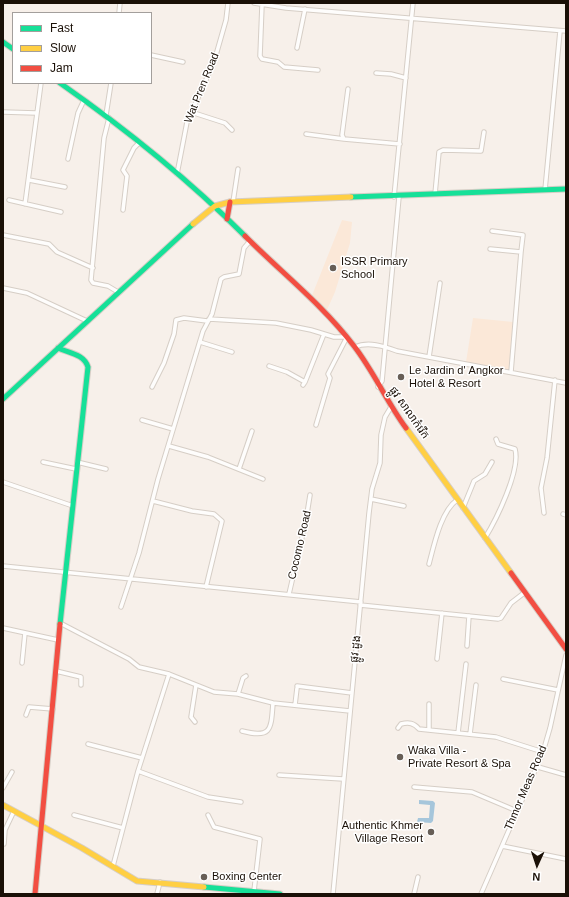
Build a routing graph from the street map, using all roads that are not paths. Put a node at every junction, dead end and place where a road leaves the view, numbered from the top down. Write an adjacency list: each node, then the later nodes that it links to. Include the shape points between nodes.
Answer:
1 (228, 3): 23 (street, Wat Pren Road, via 214,62)
2 (254, 3): 4 (street)
3 (413, 3): 6 (street)
4 (262, 5): 5 (street); 14 (street, via 262,59 278,62 284,67)
5 (305, 10): 6 (street); 11 (street)
6 (411, 18): 7 (street); 16 (street)
7 (560, 31): 8 (street); 38 (street)
8 (566, 31)
9 (3, 42): 10 (main road)
10 (12, 48)
11 (298, 48)
12 (152, 54): 13 (street)
13 (183, 62)
14 (318, 70)
15 (376, 73): 16 (street)
16 (406, 78): 31 (street)
17 (41, 84): 24 (street)
18 (61, 84): 21 (main road, ផ្លូវ សាលាកំរើក)
19 (111, 84): 25 (street)
20 (348, 89): 29 (street, via 342,135)
21 (82, 103): 25 (main road, ផ្លូវ សាលាកំរើក); 32 (street)
22 (3, 112): 24 (street)
23 (191, 112): 26 (street, via 225,123); 34 (street, Wat Pren Road, via 186,125)
24 (36, 113): 35 (street)
25 (107, 117): 30 (main road, ផ្លូវ សាលាកំរើក); 53 (street)
26 (232, 130)
27 (484, 132): 39 (street, via 481,151 439,152)
28 (306, 134): 29 (street)
29 (344, 139): 31 (street)
30 (139, 143): 34 (main road, ផ្លូវ សាលាកំរើក); 45 (street, via 123,170 127,176)
31 (400, 144): 40 (street)
32 (68, 159)
33 (238, 169): 42 (street)
34 (177, 174): 44 (main road, ផ្លូវ សាលាកំរើក)
35 (29, 180): 36 (street); 43 (street)
36 (65, 187)
37 (566, 189): 38 (main road)
38 (545, 190): 39 (main road)
39 (435, 195): 40 (main road)
40 (396, 197): 42 (main road); 63 (street)
41 (9, 200): 43 (street)
42 (232, 202): 44 (main road); 47 (main road, via 227,211)
43 (25, 204): 46 (street)
44 (215, 206): 47 (main road, ផ្លូវ សាលាកំរើក); 56 (main road)
45 (123, 210)
46 (61, 212)
47 (227, 219): 50 (main road, ផ្លូវ សាលាកំរើក)
48 (492, 231): 52 (street, via 523,235)
49 (3, 235): 53 (street, via 49,244 57,252)
50 (250, 241): 57 (street, via 245,247 239,274 221,280); 60 (main road, ផ្លូវ សាលាកំរើក, via 326,312)
51 (490, 249): 52 (street)
52 (521, 252): 68 (street)
53 (93, 268): 56 (street, via 92,282 108,286)
54 (440, 283): 66 (street)
55 (3, 288): 58 (street, via 26,293)
56 (118, 292): 58 (main road)
57 (208, 320): 59 (street, via 276,323); 61 (street); 71 (street, via 176,320 174,334)
58 (87, 321): 64 (main road)
59 (324, 334): 60 (street); 67 (street, via 304,384 287,372)
60 (347, 337): 62 (main road, ផ្លូវ សាលាកំរើក); 76 (street, via 328,374 330,378)
61 (200, 342): 65 (street); 77 (street)
62 (355, 347): 63 (street, via 362,344); 72 (main road, ផ្លូវ សាលាកំរើក)
63 (385, 347): 66 (street); 72 (street, via 382,381)
64 (58, 348): 73 (main road); 82 (main road, via 83,357 87,361)
65 (232, 352)
66 (429, 357): 68 (street)
67 (269, 366)
68 (510, 372): 69 (street)
69 (555, 380): 70 (street); 96 (street, via 547,458 541,488)
70 (566, 383)
71 (152, 387)
72 (378, 387): 74 (main road, ផ្លូវ សាលាកំរើក)
73 (3, 399)
74 (390, 408): 90 (street, ផ្លូវ ដូង, via 386,413 381,435 380,463); 91 (main road, ផ្លូវ សាលាកំរើក)
75 (142, 420): 77 (street)
76 (316, 425)
77 (174, 429): 80 (street)
78 (252, 431): 86 (street)
79 (496, 439): 97 (street, via 498,444 515,449 516,457 504,501)
80 (169, 446): 86 (street); 92 (street)
81 (43, 462): 84 (street)
82 (77, 462): 84 (main road); 85 (street)
83 (492, 462): 95 (street, via 485,474 474,481)
84 (76, 469): 93 (main road)
85 (106, 469)
86 (239, 469): 87 (street)
87 (263, 479)
88 (3, 482): 93 (street)
89 (310, 495): 104 (street, Cocomo Road)
90 (371, 499): 94 (street); 105 (street, ផ្លូវ ដូង)
91 (457, 500): 95 (main road, ផ្លូវ សាលាកំរើក); 98 (street, via 450,505 445,516)
92 (153, 501): 101 (street); 102 (street, via 214,514 222,520)
93 (73, 506): 100 (main road)
94 (404, 506)
95 (463, 508): 97 (main road, ផ្លូវ សាលាកំរើក)
96 (544, 512)
97 (485, 538): 103 (main road, ផ្លូវ សាលាកំរើក)
98 (429, 564)
99 (3, 566): 100 (street)
100 (66, 572): 101 (street); 109 (main road)
101 (131, 579): 102 (street); 106 (street)
102 (206, 586): 104 (street)
103 (524, 592): 108 (street, via 515,599 500,619); 114 (main road, ផ្លូវ សាលាកំរើក)
104 (288, 594): 105 (street)
105 (361, 604): 107 (street); 127 (street, ផ្លូវ ដូង)
106 (121, 607)
107 (442, 613): 108 (street); 116 (street)
108 (469, 616): 113 (street)
109 (60, 623): 112 (main road); 120 (street, via 129,659 139,667)
110 (3, 628): 111 (street)
111 (25, 633): 112 (street); 117 (street)
112 (58, 640): 119 (main road)
113 (467, 646)
114 (565, 646)
115 (566, 654): 126 (street, Thmor Meas Road)
116 (437, 659)
117 (22, 663)
118 (466, 664): 139 (street)
119 (56, 671): 123 (street, via 81,677); 132 (main road)
120 (169, 674): 124 (street); 143 (street)
121 (246, 676): 128 (street)
122 (503, 679): 126 (street)
123 (82, 685)
124 (196, 685): 128 (street, via 214,692); 135 (street, via 191,717)
125 (476, 685): 140 (street)
126 (558, 690): 142 (street, Thmor Meas Road)
127 (352, 693): 131 (street, via 297,687); 133 (street, ផ្លូវ ដូង)
128 (238, 694): 129 (street)
129 (273, 703): 131 (street); 138 (street, via 269,729 266,732 256,734)
130 (429, 704): 137 (street)
131 (295, 705): 133 (street)
132 (53, 709): 134 (street, via 29,707); 158 (main road)
133 (350, 711): 149 (street, ផ្លូវ ដូង)
134 (26, 714)
135 (195, 722)
136 (398, 728): 137 (street, via 401,724 407,723 414,724 419,729)
137 (429, 730): 139 (street)
138 (242, 731)
139 (458, 733): 140 (street)
140 (470, 734): 142 (street, via 498,738)
141 (88, 744): 143 (street)
142 (543, 752): 144 (street, Thmor Meas Road)
143 (142, 758): 145 (street)
144 (538, 767): 148 (street); 154 (street, Thmor Meas Road)
145 (138, 771): 152 (street, via 208,797); 159 (street)
146 (12, 772): 151 (street)
147 (279, 775): 149 (street)
148 (566, 775)
149 (343, 779): 171 (street, ផ្លូវ ដូង)
150 (414, 787): 154 (street, via 472,792)
151 (3, 788)
152 (241, 802)
153 (3, 805): 155 (main road)
154 (514, 809): 161 (street, Thmor Meas Road)
155 (14, 811): 158 (main road); 160 (street, via 5,830)
156 (74, 814): 159 (street)
157 (208, 815): 166 (street, via 214,827 260,839)
158 (42, 826): 163 (main road); 168 (main road)
159 (123, 828): 163 (street)
160 (4, 844)
161 (502, 846): 162 (street); 173 (street, Thmor Meas Road)
162 (566, 859)
163 (113, 866): 165 (main road, via 137,880)
164 (418, 877): 172 (street)
165 (160, 882): 167 (main road); 169 (street)
166 (254, 891): 167 (main road); 170 (main road)
167 (239, 892)
168 (35, 894)
169 (157, 894)
170 (280, 894)
171 (333, 894)
172 (414, 894)
173 (481, 894)

